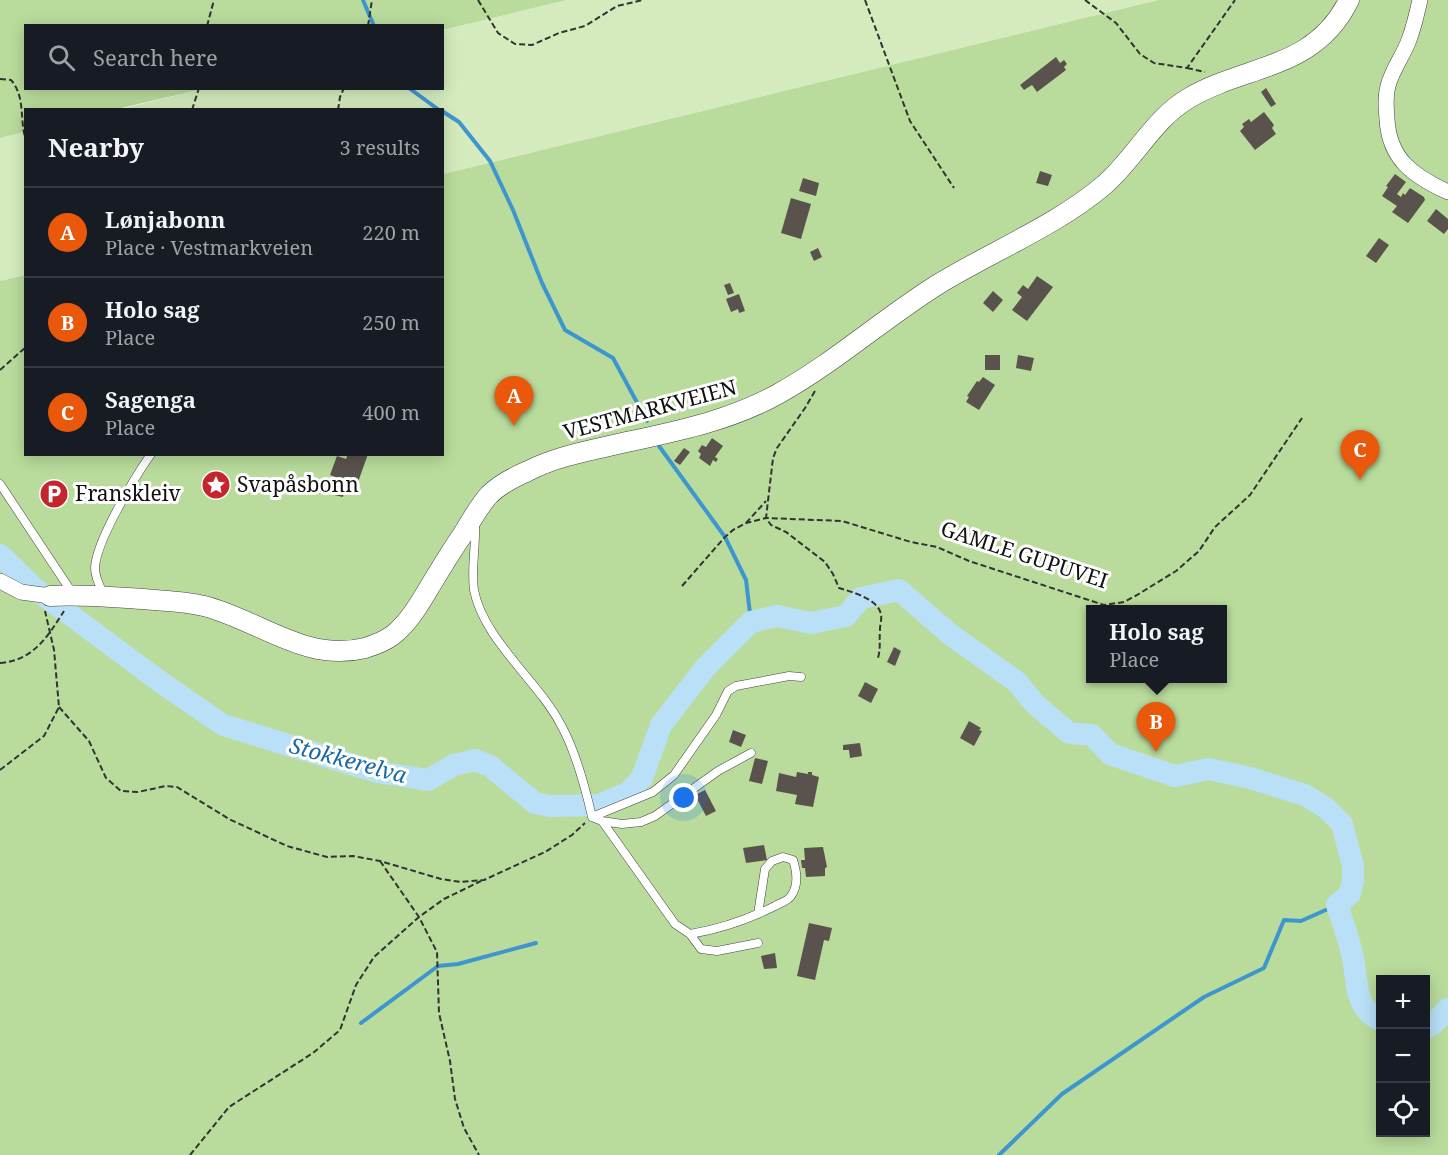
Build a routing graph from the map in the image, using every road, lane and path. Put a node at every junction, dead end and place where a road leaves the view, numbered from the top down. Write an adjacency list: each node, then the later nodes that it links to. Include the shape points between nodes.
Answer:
1 (214, 0): 10 (path)
2 (372, 0): 11 (path)
3 (478, 0): 4 (path, via 498,33 515,44 532,45 585,26 617,6)
4 (642, 0)
5 (865, 0): 18 (path, via 910,121)
6 (1085, 0): 7 (path, via 1116,23 1140,54 1154,63 1187,68)
7 (1234, 0)
8 (1349, 0): 21 (street, VESTMARKVEIEN, via 1332,25 1307,48 1273,67 1187,99 1101,188 1060,216 937,286)
9 (1420, 0): 19 (street, via 1410,40 1388,84 1389,140 1407,166)
10 (208, 24)
11 (368, 24)
12 (0, 79): 17 (path, via 11,80 18,88)
13 (198, 90): 15 (path)
14 (343, 90): 16 (path)
15 (193, 108)
16 (338, 108)
17 (24, 134)
18 (954, 188)
19 (1448, 192)
20 (24, 349): 22 (path)
21 (826, 363): 26 (path, via 805,408 777,448); 27 (street, VESTMARKVEIEN, via 781,393 725,418 563,457 532,469 506,482)
22 (0, 370)
23 (1302, 418): 28 (path, GAMLE GUPUVEI, via 1250,495 1215,528 1199,551 1137,596 1115,604 1104,605 1056,591 937,547 842,521)
24 (150, 456): 34 (lane, via 135,477 100,550 95,568)
25 (0, 484): 32 (lane)
26 (767, 499): 28 (path); 29 (path)
27 (472, 518): 34 (street, VESTMARKVEIEN, via 413,614 396,633 365,648 323,651 293,643 203,606); 42 (lane, via 474,589 480,609 561,725)
28 (766, 518): 29 (path, GAMLE GUPUVEI); 36 (path, via 825,562 838,588 870,600 879,608 882,616)
29 (746, 523): 31 (path, GAMLE GUPUVEI, via 725,537)
30 (0, 581): 33 (street, VESTMARKVEIEN, via 21,592)
31 (682, 586)
32 (73, 595): 33 (street, VESTMARKVEIEN); 34 (street, VESTMARKVEIEN); 35 (path)
33 (45, 596): 35 (path)
34 (104, 597)
35 (51, 632): 37 (path, via 27,655); 39 (path)
36 (878, 658)
37 (0, 663)
38 (801, 677): 42 (lane, via 736,686 728,691 674,775 653,792)
39 (59, 707): 41 (path, via 44,736); 44 (path, via 89,741 106,778 121,791 177,787 229,819 286,846 327,857)
40 (751, 753): 43 (lane, via 718,771 655,816 622,824)
41 (0, 770)
42 (592, 817): 43 (lane); 45 (path, via 545,852)
43 (602, 821): 48 (lane, via 675,924)
44 (380, 861): 45 (path, via 441,879); 47 (path)
45 (484, 880): 47 (path, via 444,899)
46 (758, 914): 46 (lane, via 790,898 796,885 793,860 783,857 765,869); 48 (lane)
47 (419, 917): 50 (path, via 374,957 356,986 340,1030 313,1053 229,1107); 51 (path, via 437,952 439,1014 455,1099 464,1128)
48 (690, 934): 49 (lane, via 701,949 717,951)
49 (758, 943)
50 (190, 1155)
51 (479, 1155)

